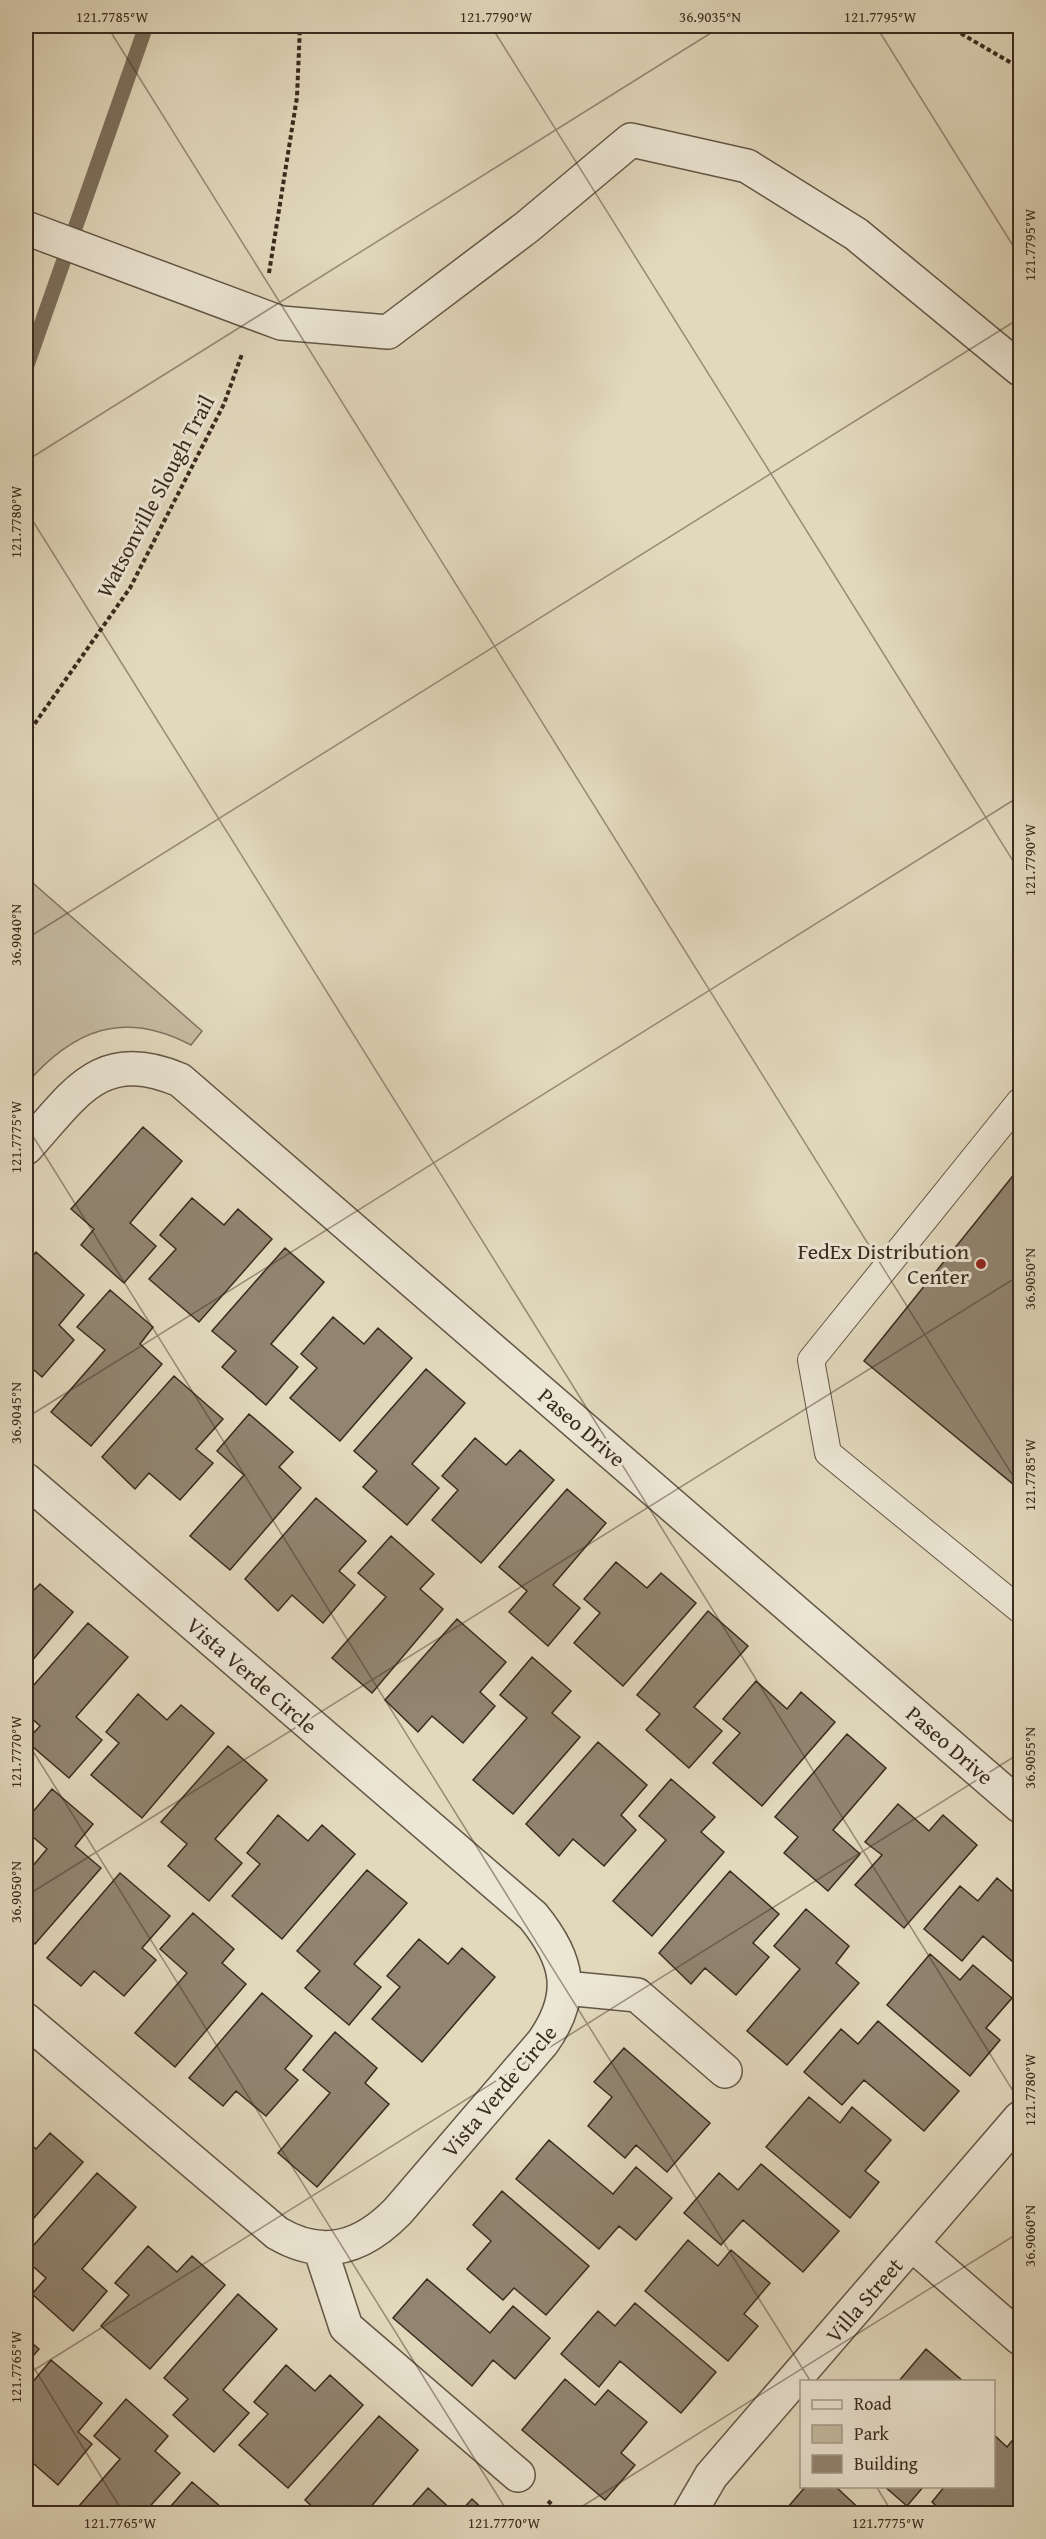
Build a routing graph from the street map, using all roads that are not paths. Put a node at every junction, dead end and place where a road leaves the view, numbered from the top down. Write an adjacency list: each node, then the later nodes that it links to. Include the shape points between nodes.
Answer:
1 (26, 228): 2 (street, via 281,323 388,332 527,227 631,140 747,166 856,234)
2 (1020, 369)
3 (1020, 1101): 6 (lane, via 811,1360 828,1453)
4 (26, 1148): 7 (street, Paseo Drive, via 80,1088 96,1076 135,1067 180,1080)
5 (26, 1480): 8 (street, Vista Verde Circle, via 533,1916 559,1955)
6 (1020, 1610)
7 (1020, 1806)
8 (565, 1988): 10 (street, via 637,1995); 13 (street, Vista Verde Circle, via 557,2022 543,2042 398,2211 361,2241)
9 (26, 2020): 13 (street, Vista Verde Circle, via 277,2233 297,2245)
10 (726, 2071)
11 (1020, 2118): 12 (street, Villa Street)
12 (913, 2245): 14 (street); 16 (street, Villa Street, via 711,2476)
13 (320, 2248): 15 (street, via 346,2327)
14 (1020, 2338)
15 (518, 2475)
16 (689, 2514)

